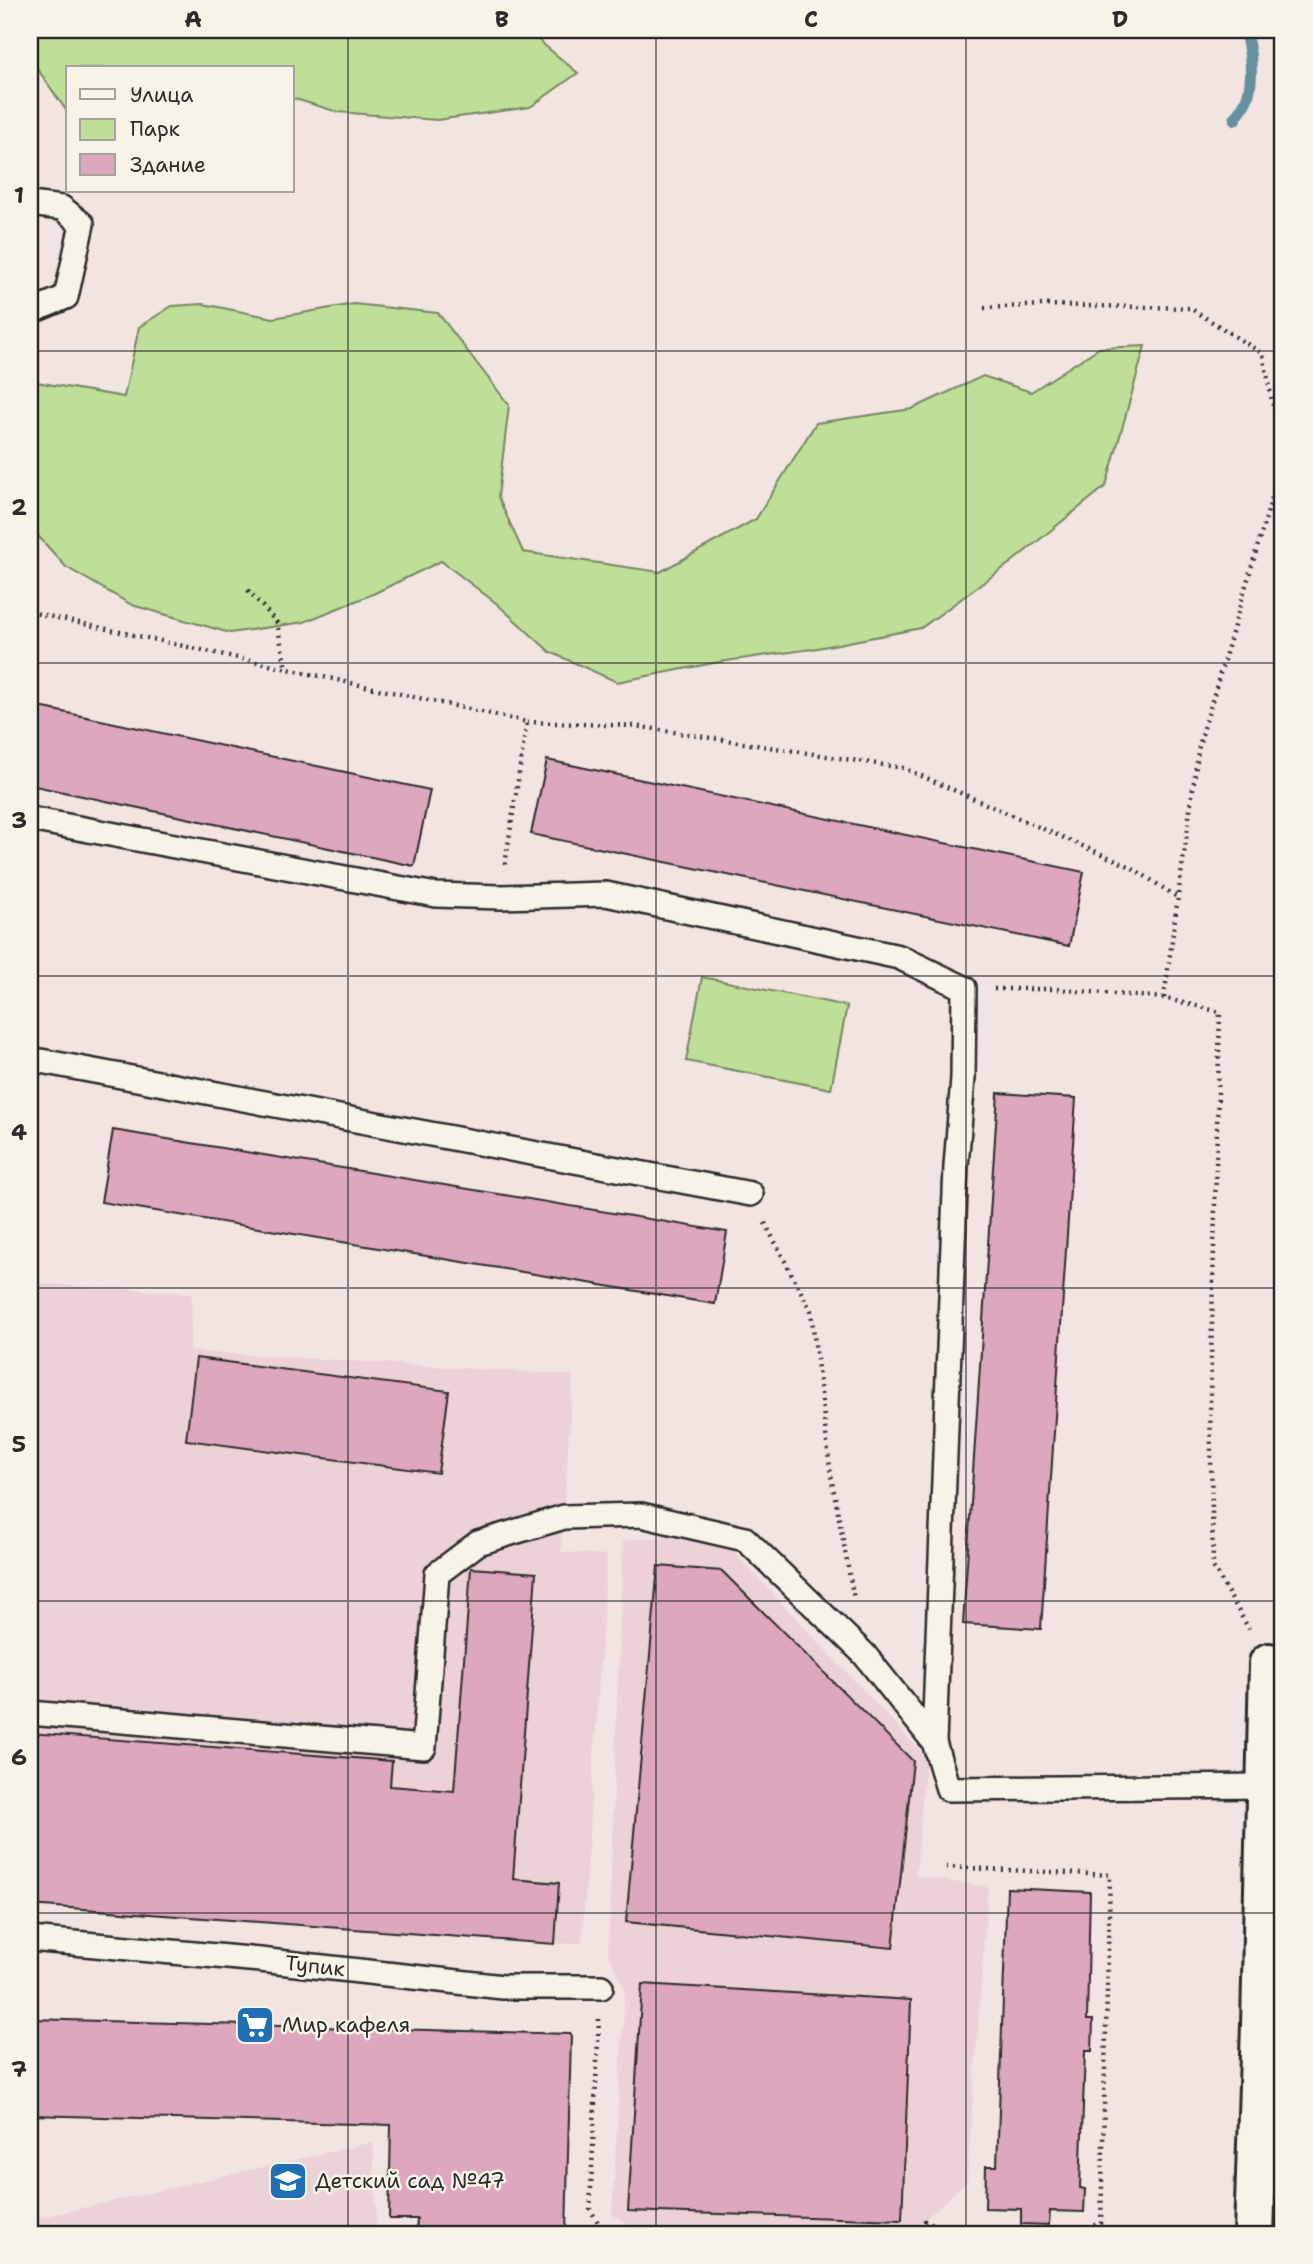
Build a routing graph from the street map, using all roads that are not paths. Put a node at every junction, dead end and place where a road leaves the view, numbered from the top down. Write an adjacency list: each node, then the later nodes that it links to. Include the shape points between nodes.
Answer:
1 (30, 204): 2 (lane, via 62,208 82,224 66,297)
2 (30, 312)
3 (30, 819): 8 (lane, via 436,895 606,894 899,957 964,988)
4 (30, 1059): 5 (lane)
5 (751, 1194)
6 (1269, 1663): 9 (street)
7 (30, 1713): 8 (lane, via 424,1747 437,1574 478,1543 564,1517 641,1515 745,1539 864,1654)
8 (934, 1742): 9 (lane, via 948,1789)
9 (1265, 1786): 12 (street)
10 (30, 1939): 11 (lane, Тупик, via 503,1987)
11 (601, 1987)
12 (1254, 2234)

